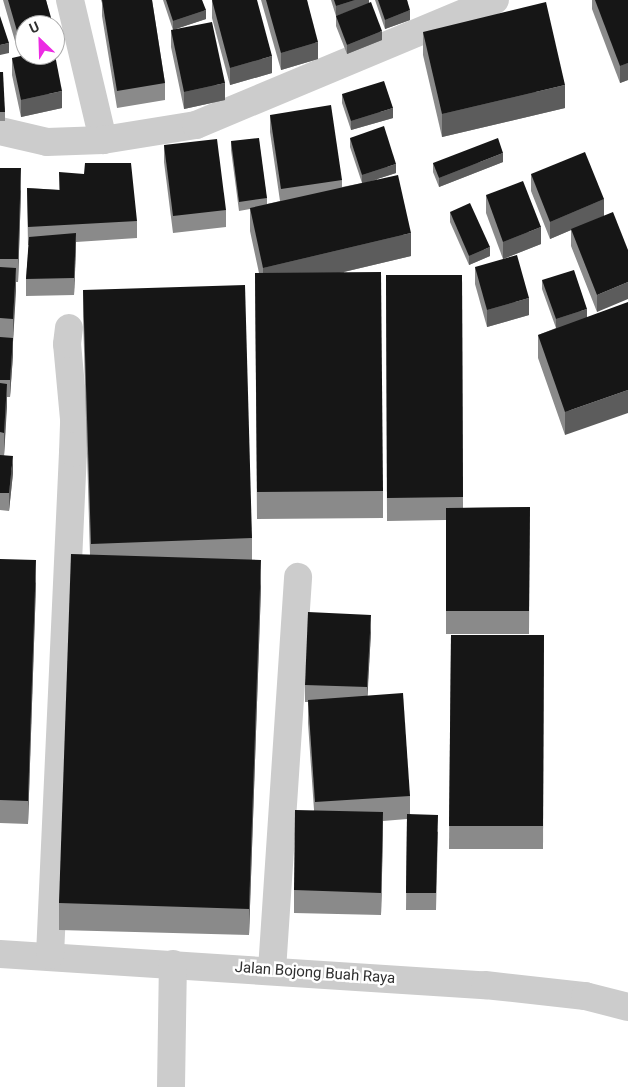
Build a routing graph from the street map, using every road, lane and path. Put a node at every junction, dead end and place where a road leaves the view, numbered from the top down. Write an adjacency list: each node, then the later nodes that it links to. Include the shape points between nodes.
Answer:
1 (70, 0): 4 (street)
2 (496, 0): 4 (street, via 196,125)
3 (0, 131): 4 (street, via 47,142)
4 (103, 140)
5 (69, 328): 8 (street, via 67,344 74,419 73,453)
6 (298, 577): 10 (street)
7 (0, 954): 8 (street, Jalan Bojong Buah Raya)
8 (50, 956): 9 (street, Jalan Bojong Buah Raya)
9 (173, 964): 10 (street, Jalan Bojong Buah Raya); 12 (street)
10 (272, 970): 11 (street, Jalan Bojong Buah Raya, via 485,985 584,996)
11 (628, 1007)
12 (171, 1087)

